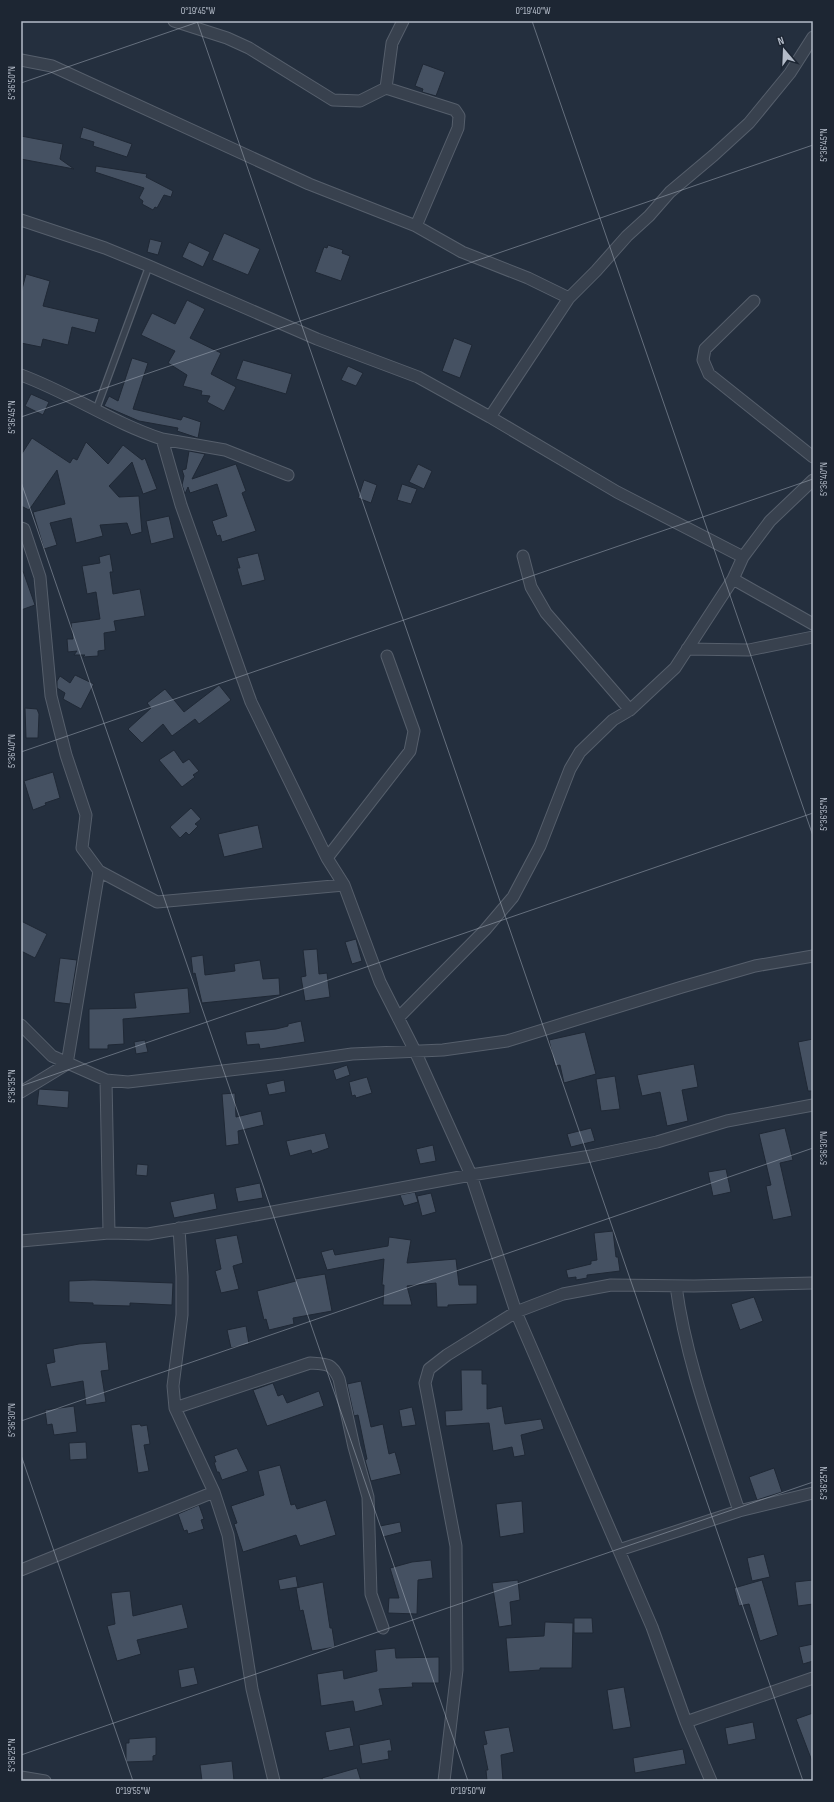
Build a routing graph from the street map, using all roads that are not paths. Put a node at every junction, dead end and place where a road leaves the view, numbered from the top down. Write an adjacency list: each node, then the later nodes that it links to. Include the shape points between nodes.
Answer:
1 (174, 21): 5 (street, via 227,38 248,48 333,100 360,101)
2 (403, 21): 5 (street, via 392,43)
3 (813, 37): 9 (street, via 790,74 748,122 670,192 650,216 627,236)
4 (21, 60): 7 (street, via 52,66 310,184)
5 (386, 88): 7 (street, via 455,110 459,116 458,128)
6 (21, 220): 8 (street, via 105,248)
7 (416, 226): 9 (street, via 462,252 528,278)
8 (149, 266): 12 (lane); 13 (street, via 317,339 418,378)
9 (569, 298): 13 (street)
10 (754, 301): 15 (street, via 705,348 703,360 709,374)
11 (21, 375): 12 (street, via 51,386)
12 (96, 410): 14 (street, via 140,432)
13 (490, 417): 20 (street, via 617,492)
14 (162, 439): 16 (street, via 225,450); 27 (street, via 181,505 252,702)
15 (813, 457)
16 (288, 475)
17 (813, 480): 20 (street, via 770,521)
18 (21, 528): 28 (street, via 24,529 40,577 50,696 86,815 82,848)
19 (523, 556): 26 (street, via 531,587 546,613)
20 (743, 556): 21 (street)
21 (733, 579): 22 (street); 24 (street)
22 (813, 624)
23 (813, 637): 24 (street, via 749,650)
24 (687, 650): 26 (street, via 675,668)
25 (387, 656): 27 (street, via 414,731 413,741 410,751)
26 (630, 710): 31 (street, via 613,720 580,752 570,769 540,846 513,897 485,930)
27 (327, 858): 29 (street)
28 (99, 871): 29 (street, via 157,902); 34 (street)
29 (344, 885): 31 (street, via 380,982)
30 (813, 956): 33 (street, via 755,966 507,1041 464,1048)
31 (398, 1018): 33 (street)
32 (21, 1025): 34 (street, via 52,1056)
33 (415, 1051): 35 (street, via 352,1054 128,1082); 38 (street)
34 (67, 1064): 35 (street); 36 (street)
35 (106, 1080): 40 (street)
36 (21, 1092)
37 (813, 1105): 38 (street, via 727,1121 657,1142 591,1156)
38 (471, 1175): 39 (street); 44 (street)
39 (179, 1228): 40 (street, via 148,1234); 45 (street, via 182,1315 173,1386)
40 (109, 1233): 41 (street)
41 (21, 1241)
42 (813, 1283): 43 (street)
43 (676, 1286): 44 (street, via 611,1285 563,1294); 48 (street, via 680,1316 698,1384)
44 (516, 1312): 49 (street); 57 (street, via 447,1355 429,1369 425,1376 456,1546 457,1670)
45 (175, 1408): 46 (street); 51 (street, via 310,1363 327,1364 334,1369 339,1379 368,1497 371,1594)
46 (214, 1492): 50 (street); 56 (street, via 228,1535 252,1689)
47 (813, 1493): 48 (street)
48 (739, 1511): 49 (street)
49 (619, 1550): 53 (street, via 652,1627)
50 (21, 1570)
51 (383, 1628)
52 (813, 1678): 53 (street)
53 (686, 1722): 58 (street)
54 (21, 1777): 55 (street)
55 (45, 1781)
56 (274, 1781)
57 (444, 1781)
58 (710, 1781)

